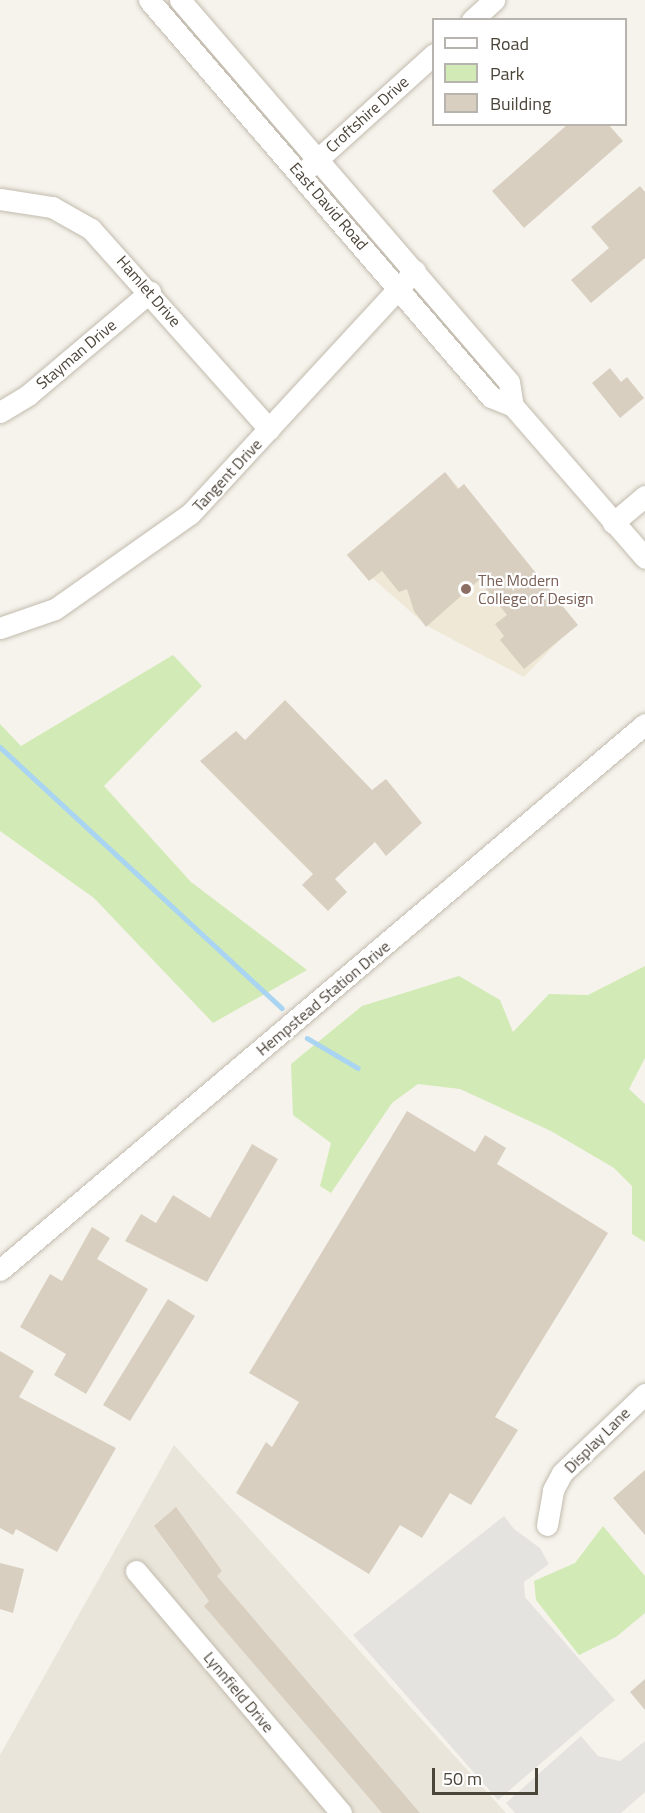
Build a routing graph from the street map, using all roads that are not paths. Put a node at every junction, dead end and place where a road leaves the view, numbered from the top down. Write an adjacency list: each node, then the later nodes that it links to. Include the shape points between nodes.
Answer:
1 (148, 0): 7 (street, East David Road)
2 (180, 0): 6 (street, East David Road)
3 (494, 0): 4 (street)
4 (474, 18)
5 (432, 56): 6 (street, Croftshire Drive)
6 (318, 159): 7 (street, Croftshire Drive); 9 (street, East David Road)
7 (301, 175): 10 (street, East David Road)
8 (0, 199): 11 (street, Hamlet Drive, via 35,202 77,219 109,245)
9 (415, 270): 10 (street, Tangent Drive); 12 (street, East David Road, via 509,381)
10 (400, 287): 12 (street, East David Road, via 491,397); 14 (street, Tangent Drive)
11 (150, 292): 13 (street, Stayman Drive, via 28,395); 14 (street, Hamlet Drive)
12 (513, 406): 16 (street, East David Road)
13 (0, 412)
14 (269, 429): 18 (street, Tangent Drive, via 165,536 56,609)
15 (645, 496): 16 (street)
16 (613, 523): 17 (street, East David Road)
17 (645, 558)
18 (0, 628)
19 (645, 724): 20 (street, Hempstead Station Drive)
20 (0, 1270)
21 (645, 1394): 22 (street, Display Lane, via 562,1473 553,1490)
22 (547, 1524)
23 (136, 1571): 24 (street, Lynnfield Drive)
24 (341, 1813)

